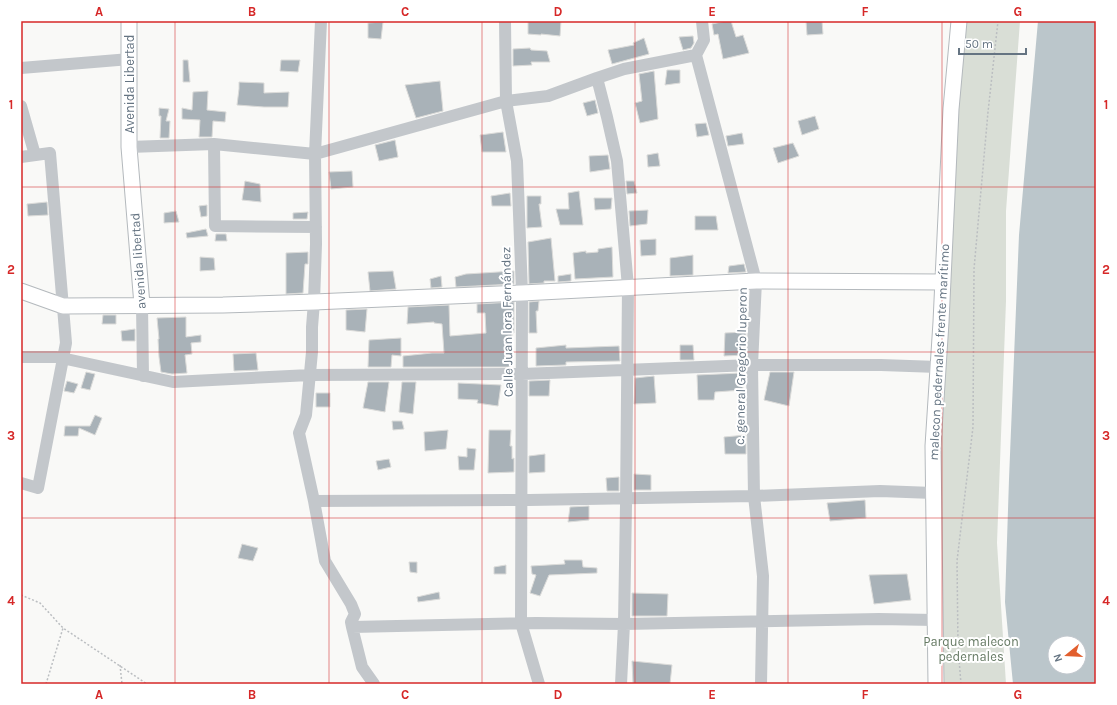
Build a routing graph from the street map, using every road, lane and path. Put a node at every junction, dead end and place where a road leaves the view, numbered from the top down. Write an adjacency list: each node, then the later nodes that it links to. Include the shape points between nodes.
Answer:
1 (129, 21): 8 (main road, Avenida Libertad)
2 (321, 21): 15 (street)
3 (505, 21): 11 (street, Calle Juan lora Fernández)
4 (702, 21): 7 (street, via 704,40)
5 (959, 21): 20 (main road, malecon pedernales frente marítimo, via 951,109)
6 (998, 21): 56 (path, via 974,269 973,427 957,561)
7 (696, 55): 10 (street); 19 (street, c. general Gregorio luperon)
8 (130, 58): 9 (street); 14 (main road, Avenida Libertad)
9 (21, 68)
10 (597, 78): 11 (street, via 548,96); 21 (street, via 617,161)
11 (506, 101): 15 (street); 23 (street, Calle Juan lora Fernández, via 517,161)
12 (21, 106): 16 (street)
13 (214, 144): 14 (street); 15 (street); 18 (street, via 215,226)
14 (129, 146): 25 (main road, avenida libertad)
15 (315, 154): 18 (street)
16 (35, 155): 17 (street); 26 (street, via 50,153)
17 (21, 157)
18 (316, 227): 24 (street)
19 (756, 280): 20 (main road); 21 (main road); 29 (street, c. general Gregorio luperon)
20 (943, 282): 30 (main road, malecon pedernales frente marítimo)
21 (628, 287): 23 (main road); 31 (street)
22 (21, 291): 26 (main road)
23 (522, 293): 24 (main road); 32 (street, Calle Juan lora Fernández)
24 (314, 302): 25 (main road); 33 (street)
25 (142, 305): 26 (main road); 34 (street, avenida libertad)
26 (63, 306): 28 (street, via 66,344)
27 (21, 358): 28 (street)
28 (63, 358): 34 (street); 35 (street, via 38,488)
29 (752, 365): 30 (street); 31 (street); 37 (street, c. general Gregorio luperon)
30 (938, 367): 36 (main road, malecon pedernales frente marítimo)
31 (627, 370): 32 (street); 38 (street)
32 (522, 374): 33 (street); 43 (street, Calle Juan lora Fernández)
33 (310, 375): 34 (street, via 173,382); 39 (street, via 306,415 299,434)
34 (143, 376)
35 (21, 483)
36 (933, 493): 37 (street, via 880,491); 41 (main road, malecon pedernales frente marítimo)
37 (754, 496): 38 (street); 42 (street, c. general Gregorio luperon, via 764,576)
38 (626, 498): 39 (street); 44 (street)
39 (314, 501): 45 (street, via 326,561 355,614 351,622)
40 (21, 595): 46 (path, via 40,603)
41 (935, 620): 42 (street); 55 (main road, malecon pedernales frente marítimo)
42 (762, 621): 44 (street); 54 (street, c. general Gregorio luperon)
43 (521, 623): 44 (street); 45 (street); 52 (street, Calle Juan lora Fernández)
44 (624, 624): 53 (street)
45 (352, 627): 51 (street, via 362,667)
46 (63, 628): 47 (path); 48 (path)
47 (120, 665): 49 (path); 50 (path)
48 (46, 684)
49 (122, 684)
50 (147, 684)
51 (374, 684)
52 (539, 684)
53 (621, 684)
54 (762, 684)
55 (936, 684)
56 (960, 684)

